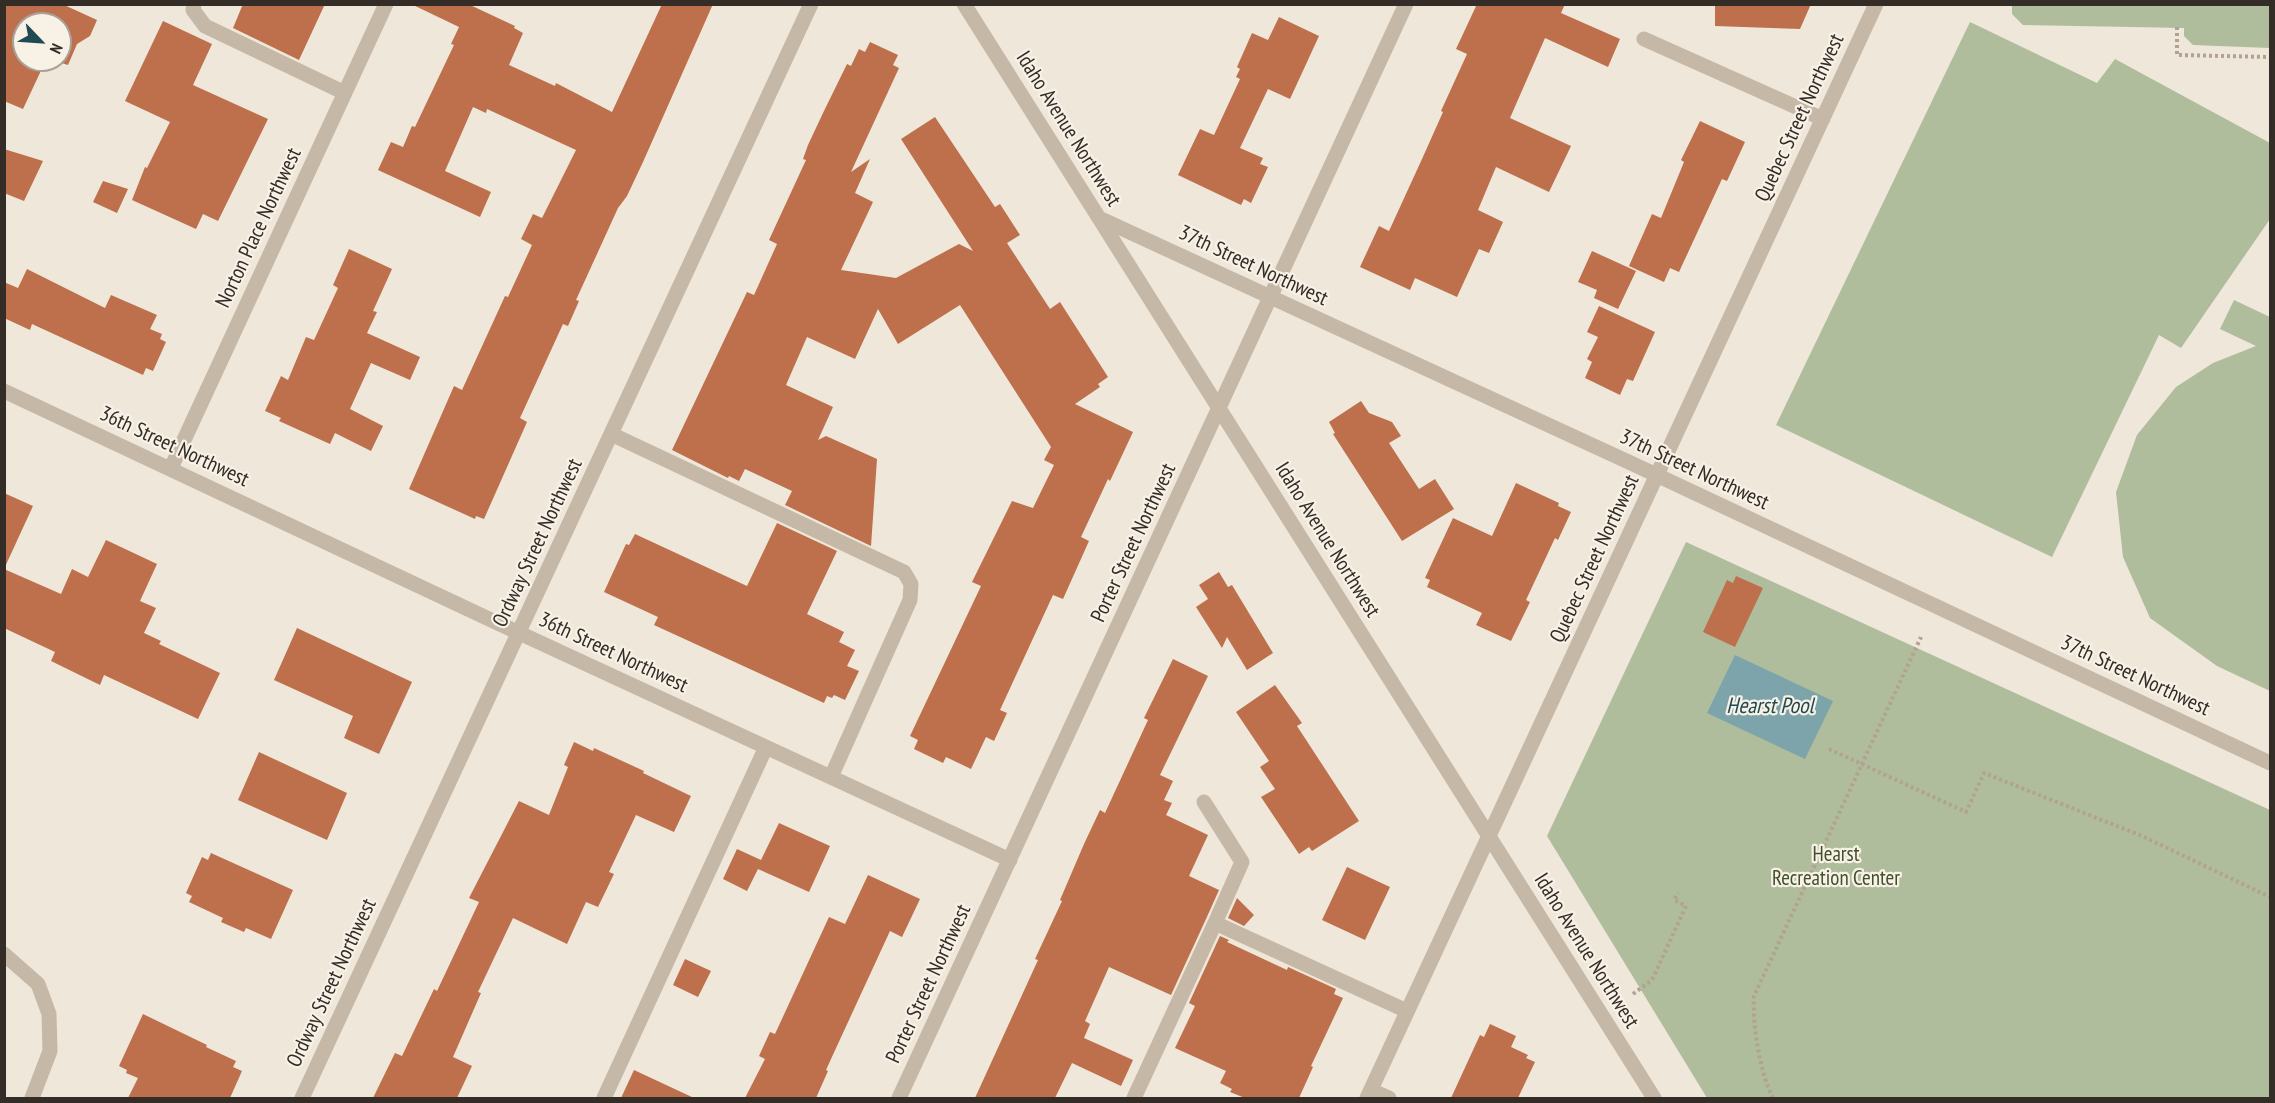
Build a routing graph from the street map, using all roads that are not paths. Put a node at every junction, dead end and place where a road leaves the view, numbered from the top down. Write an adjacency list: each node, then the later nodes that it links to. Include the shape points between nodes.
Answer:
1 (194, 4): 8 (street, via 193,10 205,26)
2 (386, 4): 8 (street, Norton Place Northwest)
3 (811, 4): 14 (street, Ordway Street Northwest)
4 (964, 4): 10 (street, Idaho Avenue Northwest)
5 (1406, 4): 11 (street, Porter Street Northwest)
6 (1876, 4): 9 (street, Quebec Street Northwest)
7 (1644, 39): 9 (street)
8 (345, 93): 15 (street, Norton Place Northwest)
9 (1823, 119): 16 (street, Quebec Street Northwest)
10 (1099, 218): 11 (street, 37th Street Northwest); 13 (street, Idaho Avenue Northwest)
11 (1271, 298): 13 (street, Porter Street Northwest); 16 (street, 37th Street Northwest)
12 (4, 391): 15 (street, 36th Street Northwest)
13 (1219, 410): 22 (street, Idaho Avenue Northwest); 23 (street, Porter Street Northwest)
14 (611, 434): 17 (street, Ordway Street Northwest); 20 (street, via 904,572 911,584 910,600)
15 (171, 468): 17 (street, 36th Street Northwest)
16 (1657, 475): 19 (street, 37th Street Northwest); 22 (street, Quebec Street Northwest)
17 (519, 633): 18 (street, 36th Street Northwest); 29 (street, Ordway Street Northwest)
18 (766, 747): 20 (street, 36th Street Northwest); 30 (street)
19 (2271, 763)
20 (831, 777): 23 (street, 36th Street Northwest)
21 (1204, 802): 24 (street, via 1242,862)
22 (1490, 836): 26 (street, Quebec Street Northwest); 34 (street, Idaho Avenue Northwest)
23 (1010, 860): 31 (street, Porter Street Northwest)
24 (1215, 923): 26 (street); 32 (street)
25 (4, 954): 28 (street, via 38,984 49,1014 50,1051)
26 (1407, 1011): 27 (street, Quebec Street Northwest)
27 (1369, 1094): 33 (street)
28 (32, 1098)
29 (302, 1098)
30 (604, 1098)
31 (899, 1098)
32 (1134, 1098)
33 (1389, 1098)
34 (1654, 1098)

